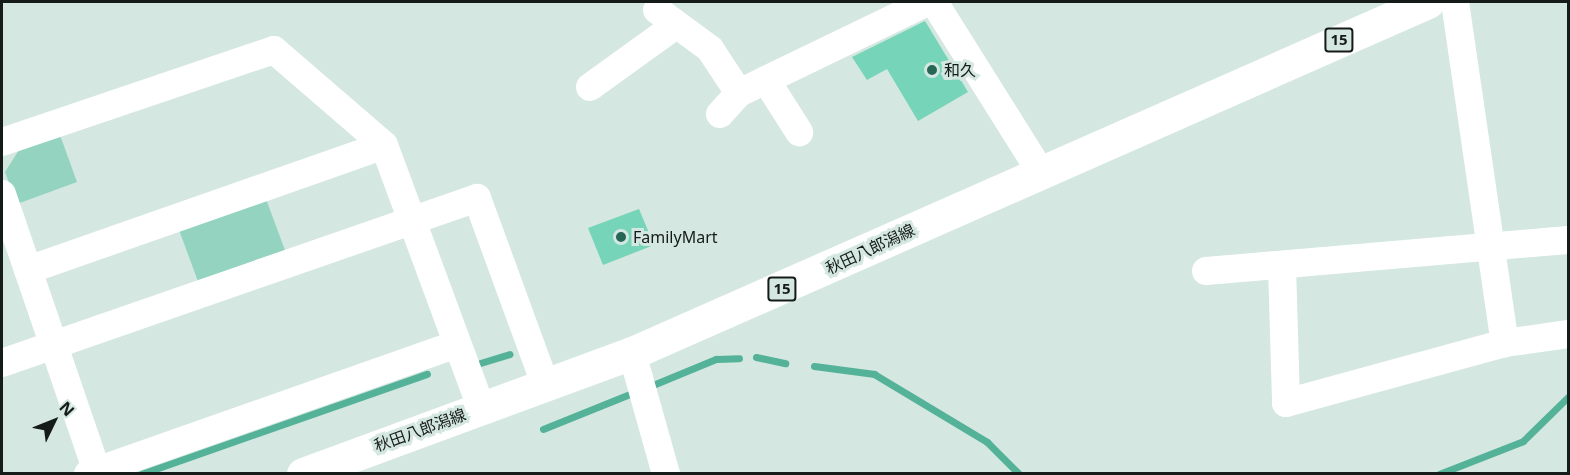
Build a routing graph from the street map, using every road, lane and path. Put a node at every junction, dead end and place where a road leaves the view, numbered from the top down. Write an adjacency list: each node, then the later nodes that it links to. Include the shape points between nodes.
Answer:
1 (927, 2): 5 (street)
2 (934, 2): 12 (street)
3 (1428, 2): 12 (main road, 秋田八郎潟線 / 15)
4 (1455, 2): 16 (street)
5 (766, 81): 7 (street); 9 (street)
6 (590, 87): 7 (street, via 667,18 710,49)
7 (739, 93): 8 (street)
8 (720, 114)
9 (799, 132)
10 (2, 142): 11 (street, via 274,50)
11 (384, 145): 14 (street); 18 (street)
12 (1040, 171): 25 (main road, 秋田八郎潟線 / 15)
13 (2, 194): 18 (street)
14 (412, 217): 22 (street); 23 (street); 26 (street, via 477,198)
15 (1569, 240): 16 (street)
16 (1493, 248): 17 (street); 21 (street)
17 (1282, 266): 19 (street); 21 (street, via 1286,403)
18 (28, 270): 23 (street)
19 (1206, 271)
20 (1569, 334): 21 (street)
21 (1505, 343)
22 (457, 344): 27 (street); 28 (street)
23 (52, 346): 24 (street); 28 (street)
24 (2, 363)
25 (640, 377): 26 (main road, 秋田八郎潟線 / 15); 30 (street)
26 (545, 384): 27 (main road, 秋田八郎潟線 / 15)
27 (481, 407): 29 (main road, 秋田八郎潟線 / 15)
28 (94, 472)
29 (303, 474)
30 (666, 474)

